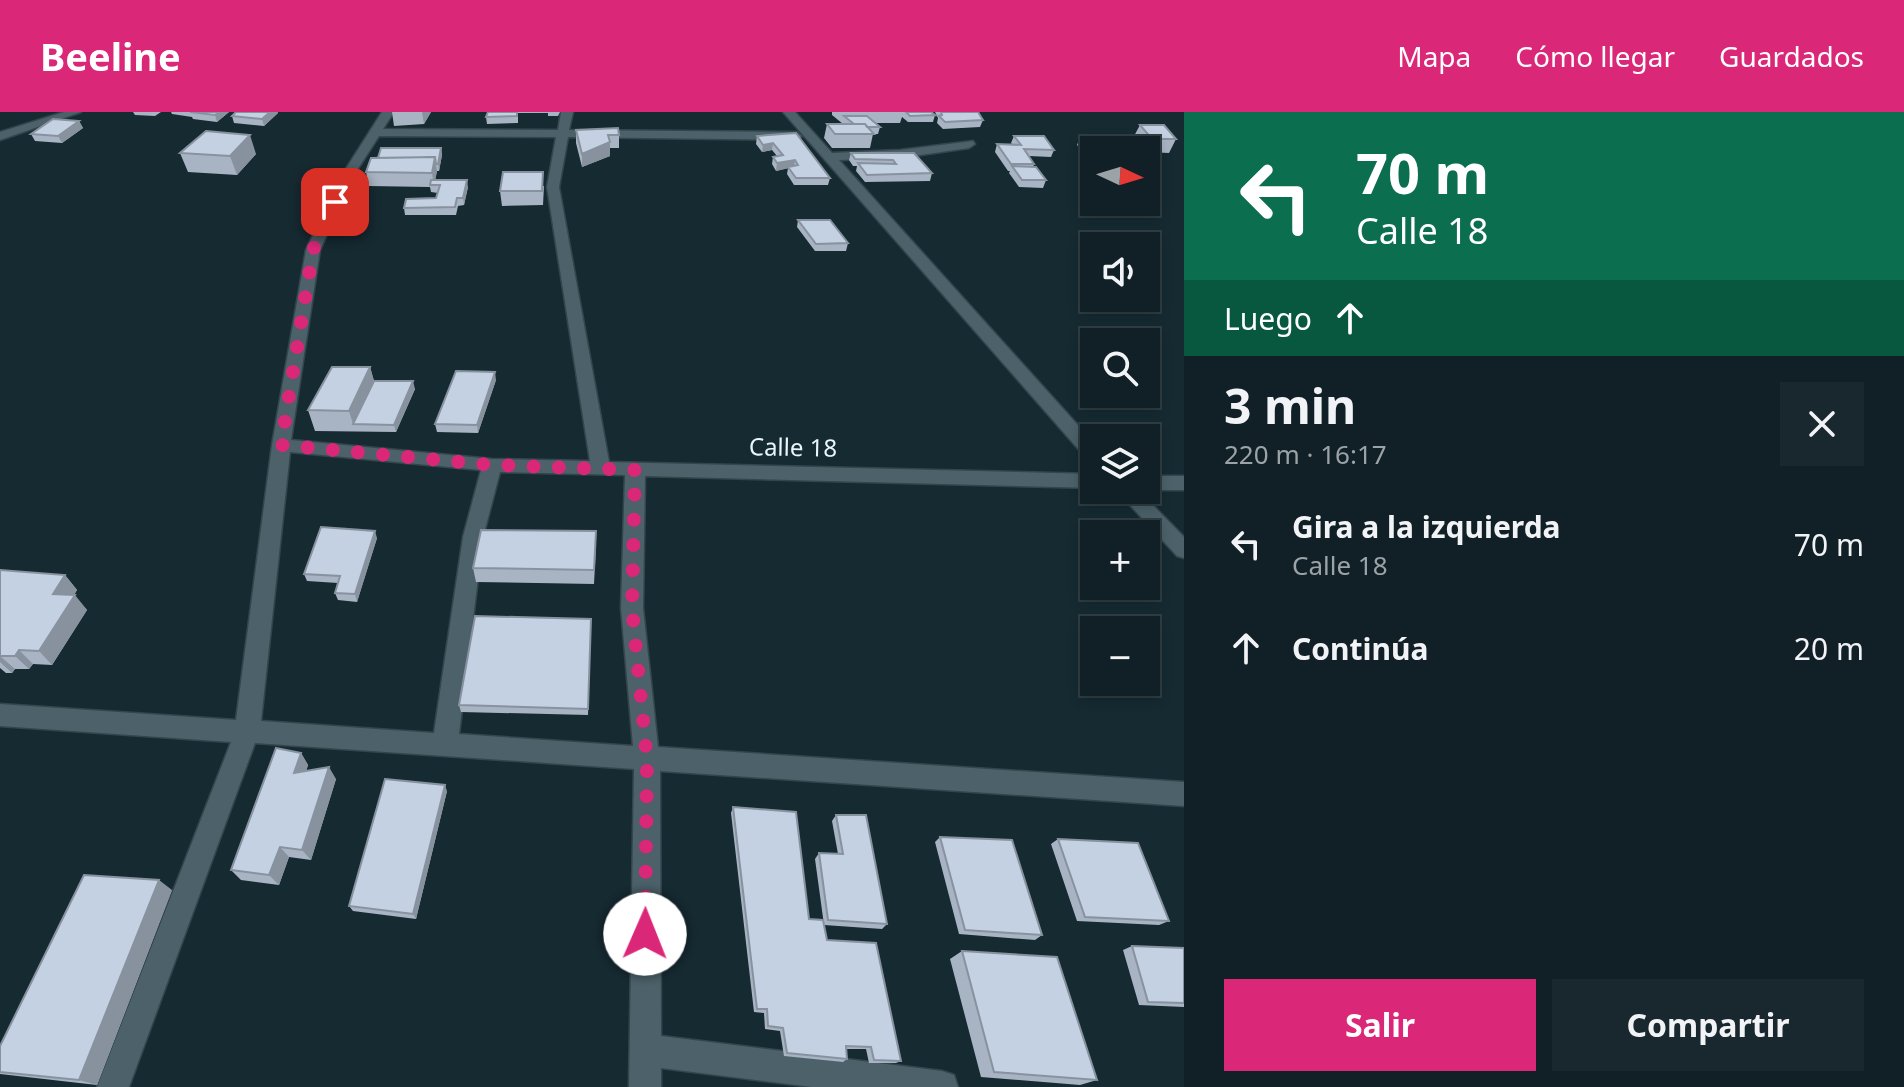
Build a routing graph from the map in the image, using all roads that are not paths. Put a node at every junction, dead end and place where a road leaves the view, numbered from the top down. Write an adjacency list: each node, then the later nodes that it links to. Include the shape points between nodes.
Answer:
1 (75, 112): 7 (street)
2 (388, 112): 5 (street)
3 (567, 112): 6 (street)
4 (789, 112): 8 (street)
5 (377, 132): 6 (street); 12 (street, via 346,178 313,250)
6 (565, 134): 8 (street); 14 (street, via 553,187)
7 (0, 136)
8 (808, 136): 10 (street)
9 (969, 144): 10 (street)
10 (827, 157): 11 (street)
11 (1080, 439)
12 (281, 445): 13 (street, Calle 18); 22 (street)
13 (492, 465): 14 (street, Calle 18); 23 (street, via 473,537)
14 (601, 469): 15 (street, Calle 18)
15 (635, 470): 16 (street, Calle 18); 24 (street, via 632,608)
16 (1080, 481)
17 (1160, 483): 18 (street)
18 (1184, 483)
19 (1140, 504): 20 (street)
20 (1184, 550)
21 (0, 715): 22 (street)
22 (247, 732): 23 (street); 27 (street)
23 (445, 745): 24 (street)
24 (647, 760): 25 (street); 26 (street)
25 (1184, 794)
26 (644, 1050): 28 (street); 29 (street)
27 (113, 1087)
28 (645, 1087)
29 (942, 1087)

